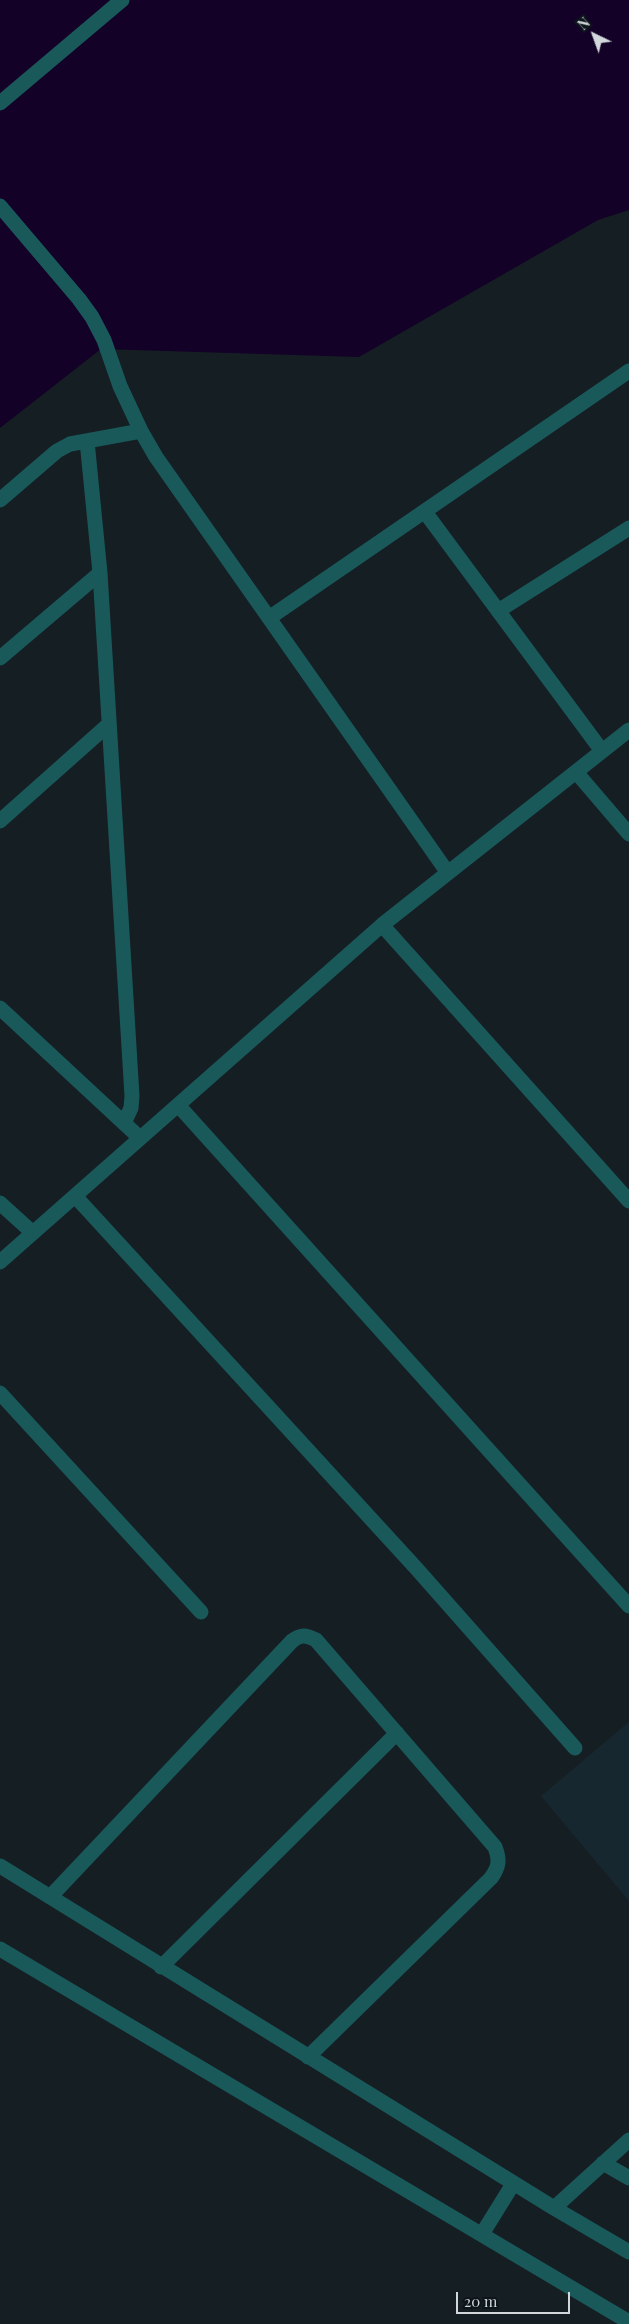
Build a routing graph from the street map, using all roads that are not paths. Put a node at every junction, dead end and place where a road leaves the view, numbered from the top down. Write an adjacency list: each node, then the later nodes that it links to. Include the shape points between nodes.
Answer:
1 (120, 1): 2 (street)
2 (0, 103)
3 (0, 206): 5 (street, via 92,316)
4 (629, 371): 8 (street)
5 (141, 432): 6 (street); 12 (street)
6 (87, 441): 7 (street, via 70,444 57,451); 10 (street)
7 (0, 500)
8 (424, 512): 11 (street); 12 (street)
9 (629, 528): 11 (street)
10 (100, 573): 13 (street); 14 (street)
11 (498, 611): 16 (street)
12 (270, 618): 20 (street)
13 (0, 658)
14 (109, 724): 18 (street); 24 (street, via 132,1096)
15 (629, 730): 16 (street)
16 (602, 751): 17 (street)
17 (576, 772): 19 (street); 20 (street)
18 (0, 820)
19 (629, 834)
20 (448, 873): 21 (street)
21 (382, 925): 23 (street); 27 (street)
22 (0, 1008): 24 (street)
23 (178, 1104): 25 (street); 32 (street)
24 (124, 1123): 25 (street)
25 (140, 1138): 26 (street)
26 (75, 1196): 29 (street); 35 (street, via 410,1561)
27 (629, 1201)
28 (0, 1203): 29 (street)
29 (33, 1233): 30 (street)
30 (0, 1262)
31 (0, 1393): 33 (street)
32 (629, 1606)
33 (201, 1612)
34 (396, 1733): 37 (street, via 316,1640 307,1635 299,1636); 39 (street); 40 (street, via 495,1847 499,1857 498,1868)
35 (575, 1748)
36 (0, 1866): 37 (street)
37 (50, 1897): 39 (street)
38 (0, 1949): 46 (street)
39 (161, 1967): 40 (street)
40 (308, 2057): 44 (street)
41 (629, 2140): 42 (street)
42 (603, 2163): 43 (street); 45 (street)
43 (629, 2178)
44 (510, 2188): 45 (street); 46 (street)
45 (554, 2208): 47 (street)
46 (482, 2234): 48 (street)
47 (629, 2252)
48 (629, 2322)

